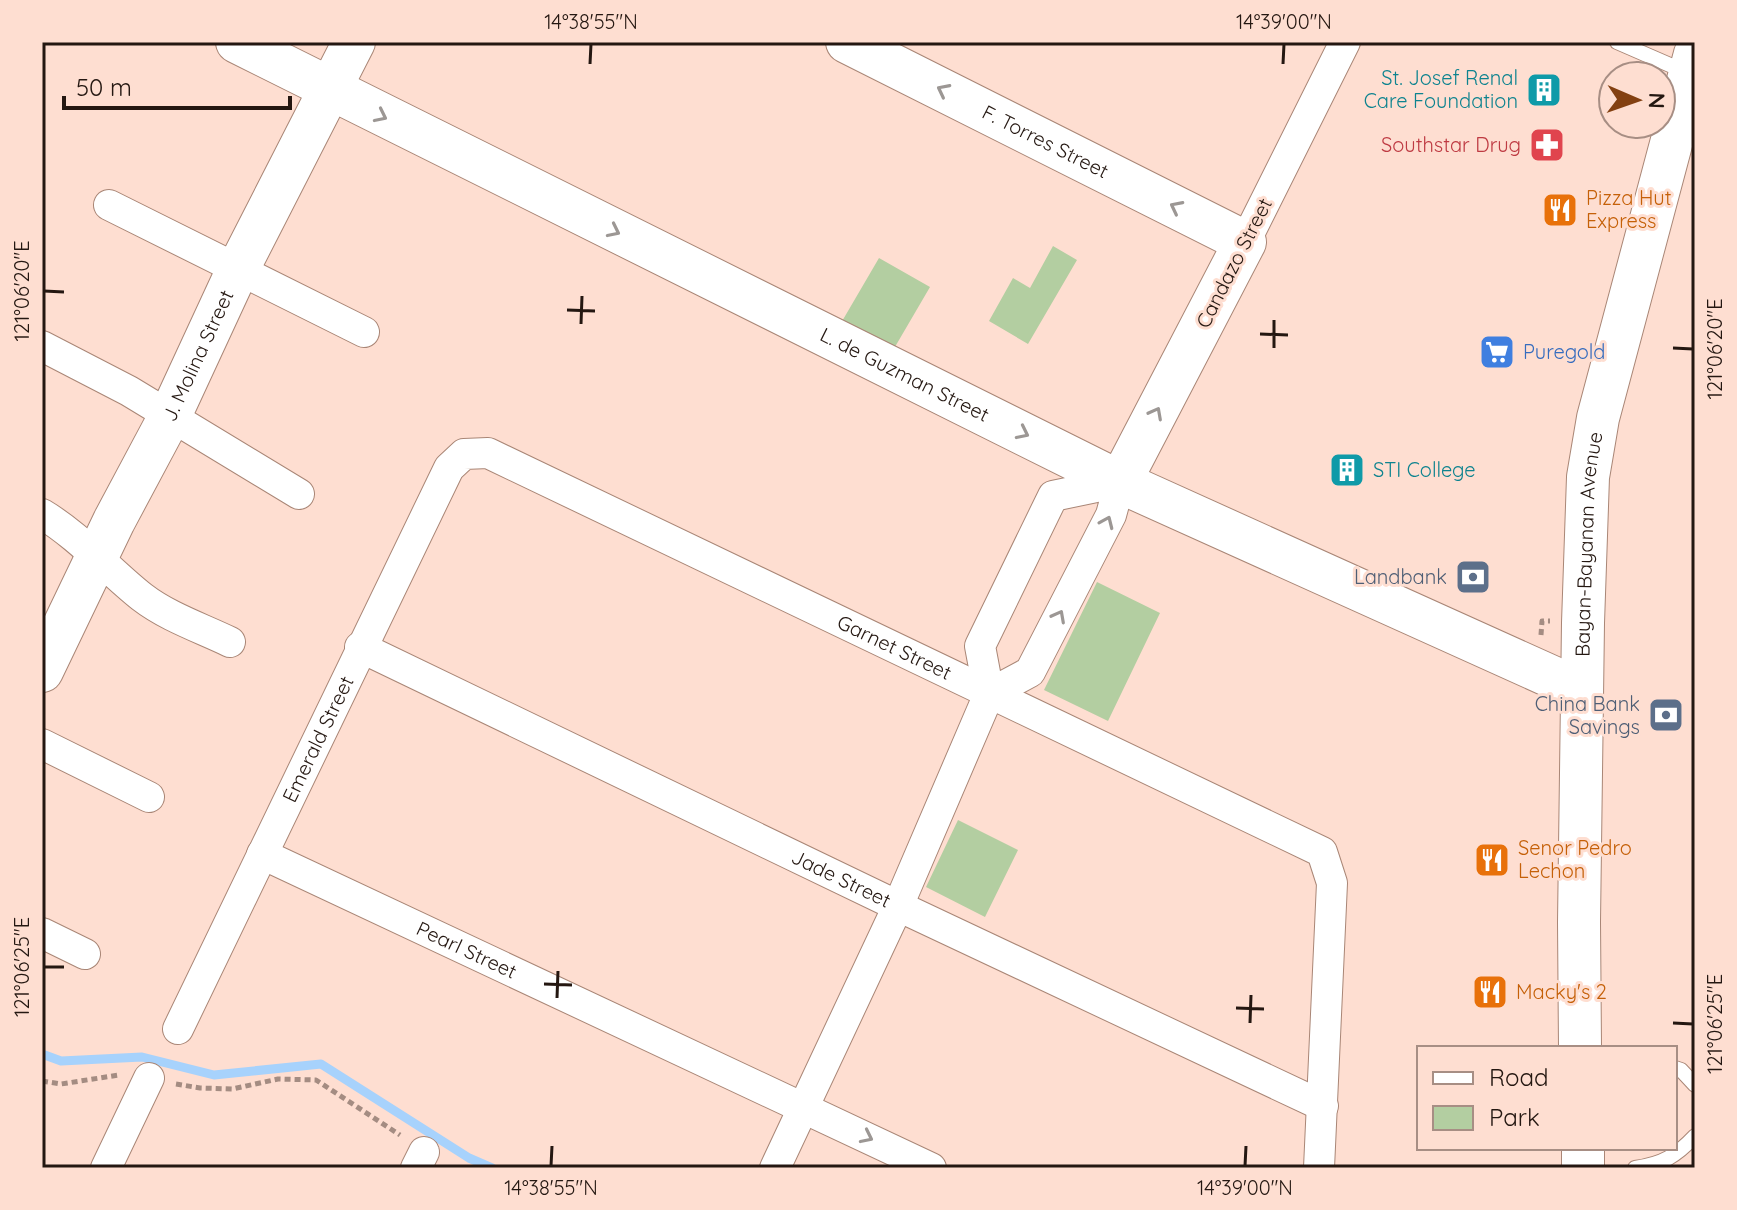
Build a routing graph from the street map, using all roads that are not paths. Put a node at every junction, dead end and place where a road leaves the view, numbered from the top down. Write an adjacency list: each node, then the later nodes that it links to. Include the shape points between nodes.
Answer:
1 (237, 42): 7 (street, L. de Guzman Street)
2 (354, 42): 7 (street, J. Molina Street)
3 (847, 42): 9 (street, F. Torres Street, one-way to 3)
4 (1345, 42): 9 (street, Candazo Street)
5 (1617, 42): 6 (lane)
6 (1692, 64): 22 (street, Bayan-Bayanan Avenue, via 1598,418 1588,477)
7 (331, 91): 10 (street, J. Molina Street); 15 (street, L. de Guzman Street, one-way to 15)
8 (109, 205): 10 (street)
9 (1245, 242): 15 (street, Candazo Street, one-way to 9)
10 (238, 269): 11 (street); 13 (street, J. Molina Street)
11 (364, 332)
12 (42, 346): 13 (street)
13 (170, 416): 16 (street); 18 (street, J. Molina Street)
14 (464, 454): 20 (street, Emerald Street, via 449,468); 23 (street, Garnet Street, via 488,453)
15 (1120, 482): 22 (street, L. de Guzman Street); 23 (street, one-way to 15, via 1030,672 1111,515); 23 (street, via 1053,496 980,646)
16 (299, 494)
17 (42, 514): 18 (street)
18 (97, 556): 19 (street, via 143,597); 21 (street, J. Molina Street)
19 (230, 642)
20 (360, 647): 26 (street, Emerald Street); 27 (street, Jade Street)
21 (42, 671)
22 (1581, 690): 31 (street, Bayan-Bayanan Avenue)
23 (989, 694): 27 (street); 36 (street, Garnet Street, via 1322,852 1332,883)
24 (42, 744): 25 (street)
25 (149, 797)
26 (262, 854): 30 (street, Emerald Street); 35 (street, Pearl Street)
27 (898, 906): 35 (street); 36 (street, Jade Street)
28 (42, 933): 29 (street)
29 (85, 954)
30 (178, 1029)
31 (1580, 1046)
32 (1677, 1069): 34 (lane)
33 (149, 1078): 38 (street)
34 (1695, 1085)
35 (803, 1106): 39 (street); 40 (street, Pearl Street, one-way to 40)
36 (1323, 1106): 41 (street)
37 (1695, 1136): 42 (lane, via 1677,1156)
38 (106, 1168)
39 (775, 1168)
40 (931, 1168)
41 (1319, 1168)
42 (1635, 1168)

